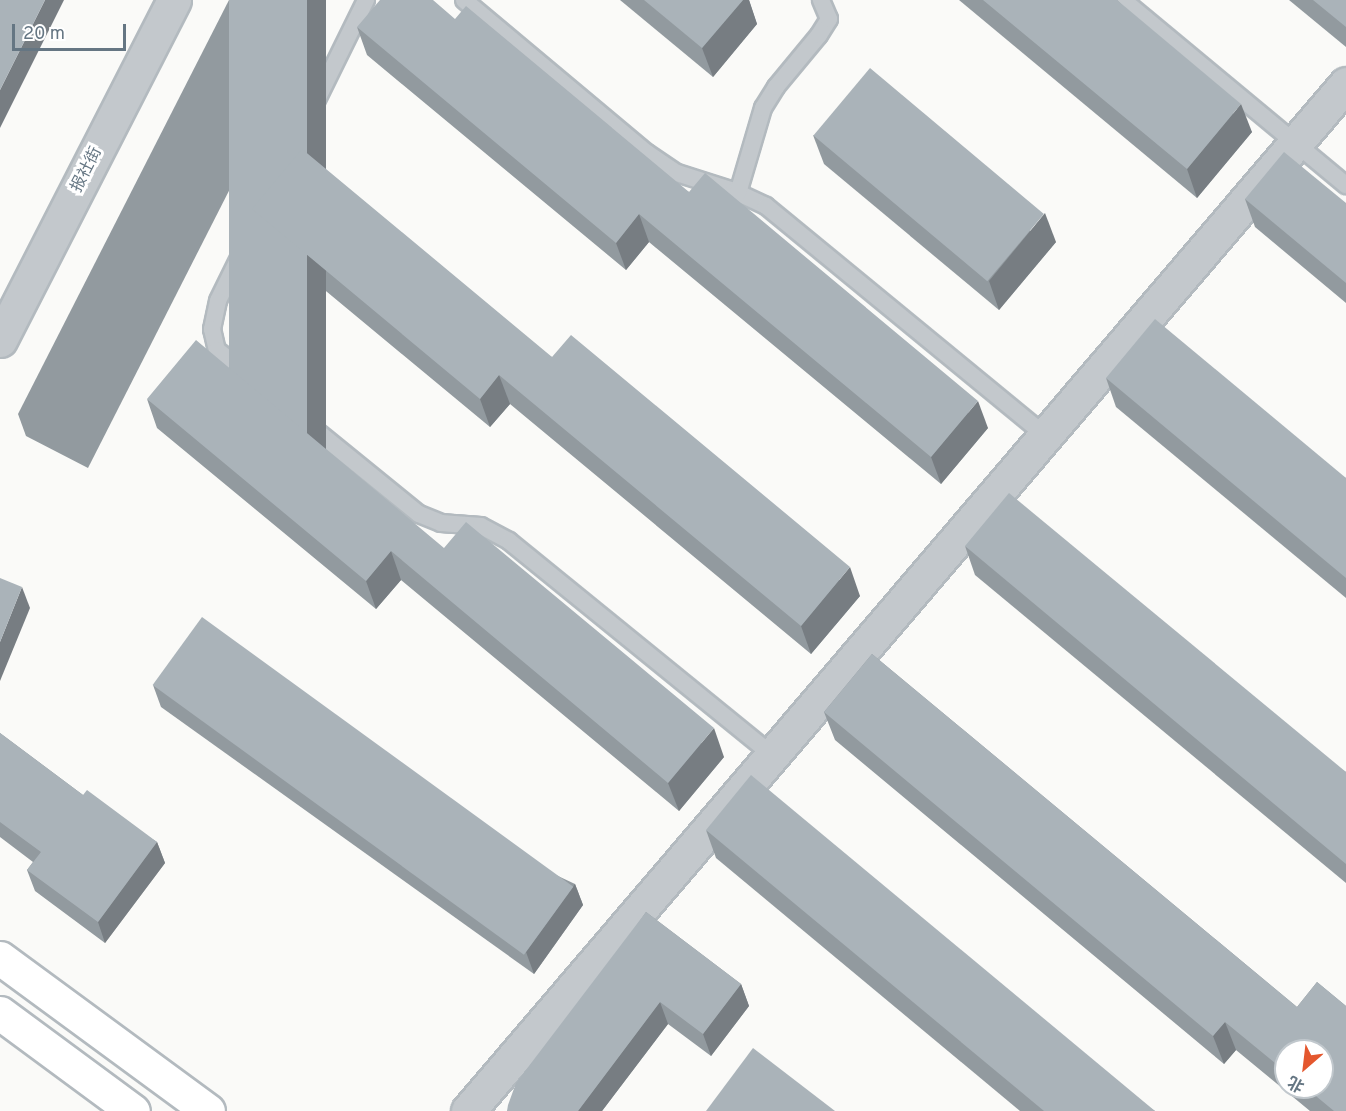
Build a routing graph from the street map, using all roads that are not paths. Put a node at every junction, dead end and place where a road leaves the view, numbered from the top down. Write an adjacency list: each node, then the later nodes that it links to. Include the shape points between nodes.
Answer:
1 (174, 0): 10 (street, 报社街)
2 (366, 0): 12 (lane, via 218,301 212,329 217,350 419,514 441,523 481,526 509,541)
3 (464, 0): 9 (lane, via 647,153 677,173)
4 (821, 0): 9 (lane, via 829,19 763,108)
5 (1123, 0): 7 (lane)
6 (1346, 84): 7 (street)
7 (1295, 143): 8 (lane); 11 (street)
8 (1346, 185)
9 (738, 193): 11 (lane, via 766,206)
10 (0, 340)
11 (1046, 436): 12 (street)
12 (772, 755): 17 (street)
13 (0, 958): 16 (main road)
14 (0, 1013): 15 (main road)
15 (133, 1111)
16 (208, 1111)
17 (468, 1111)

